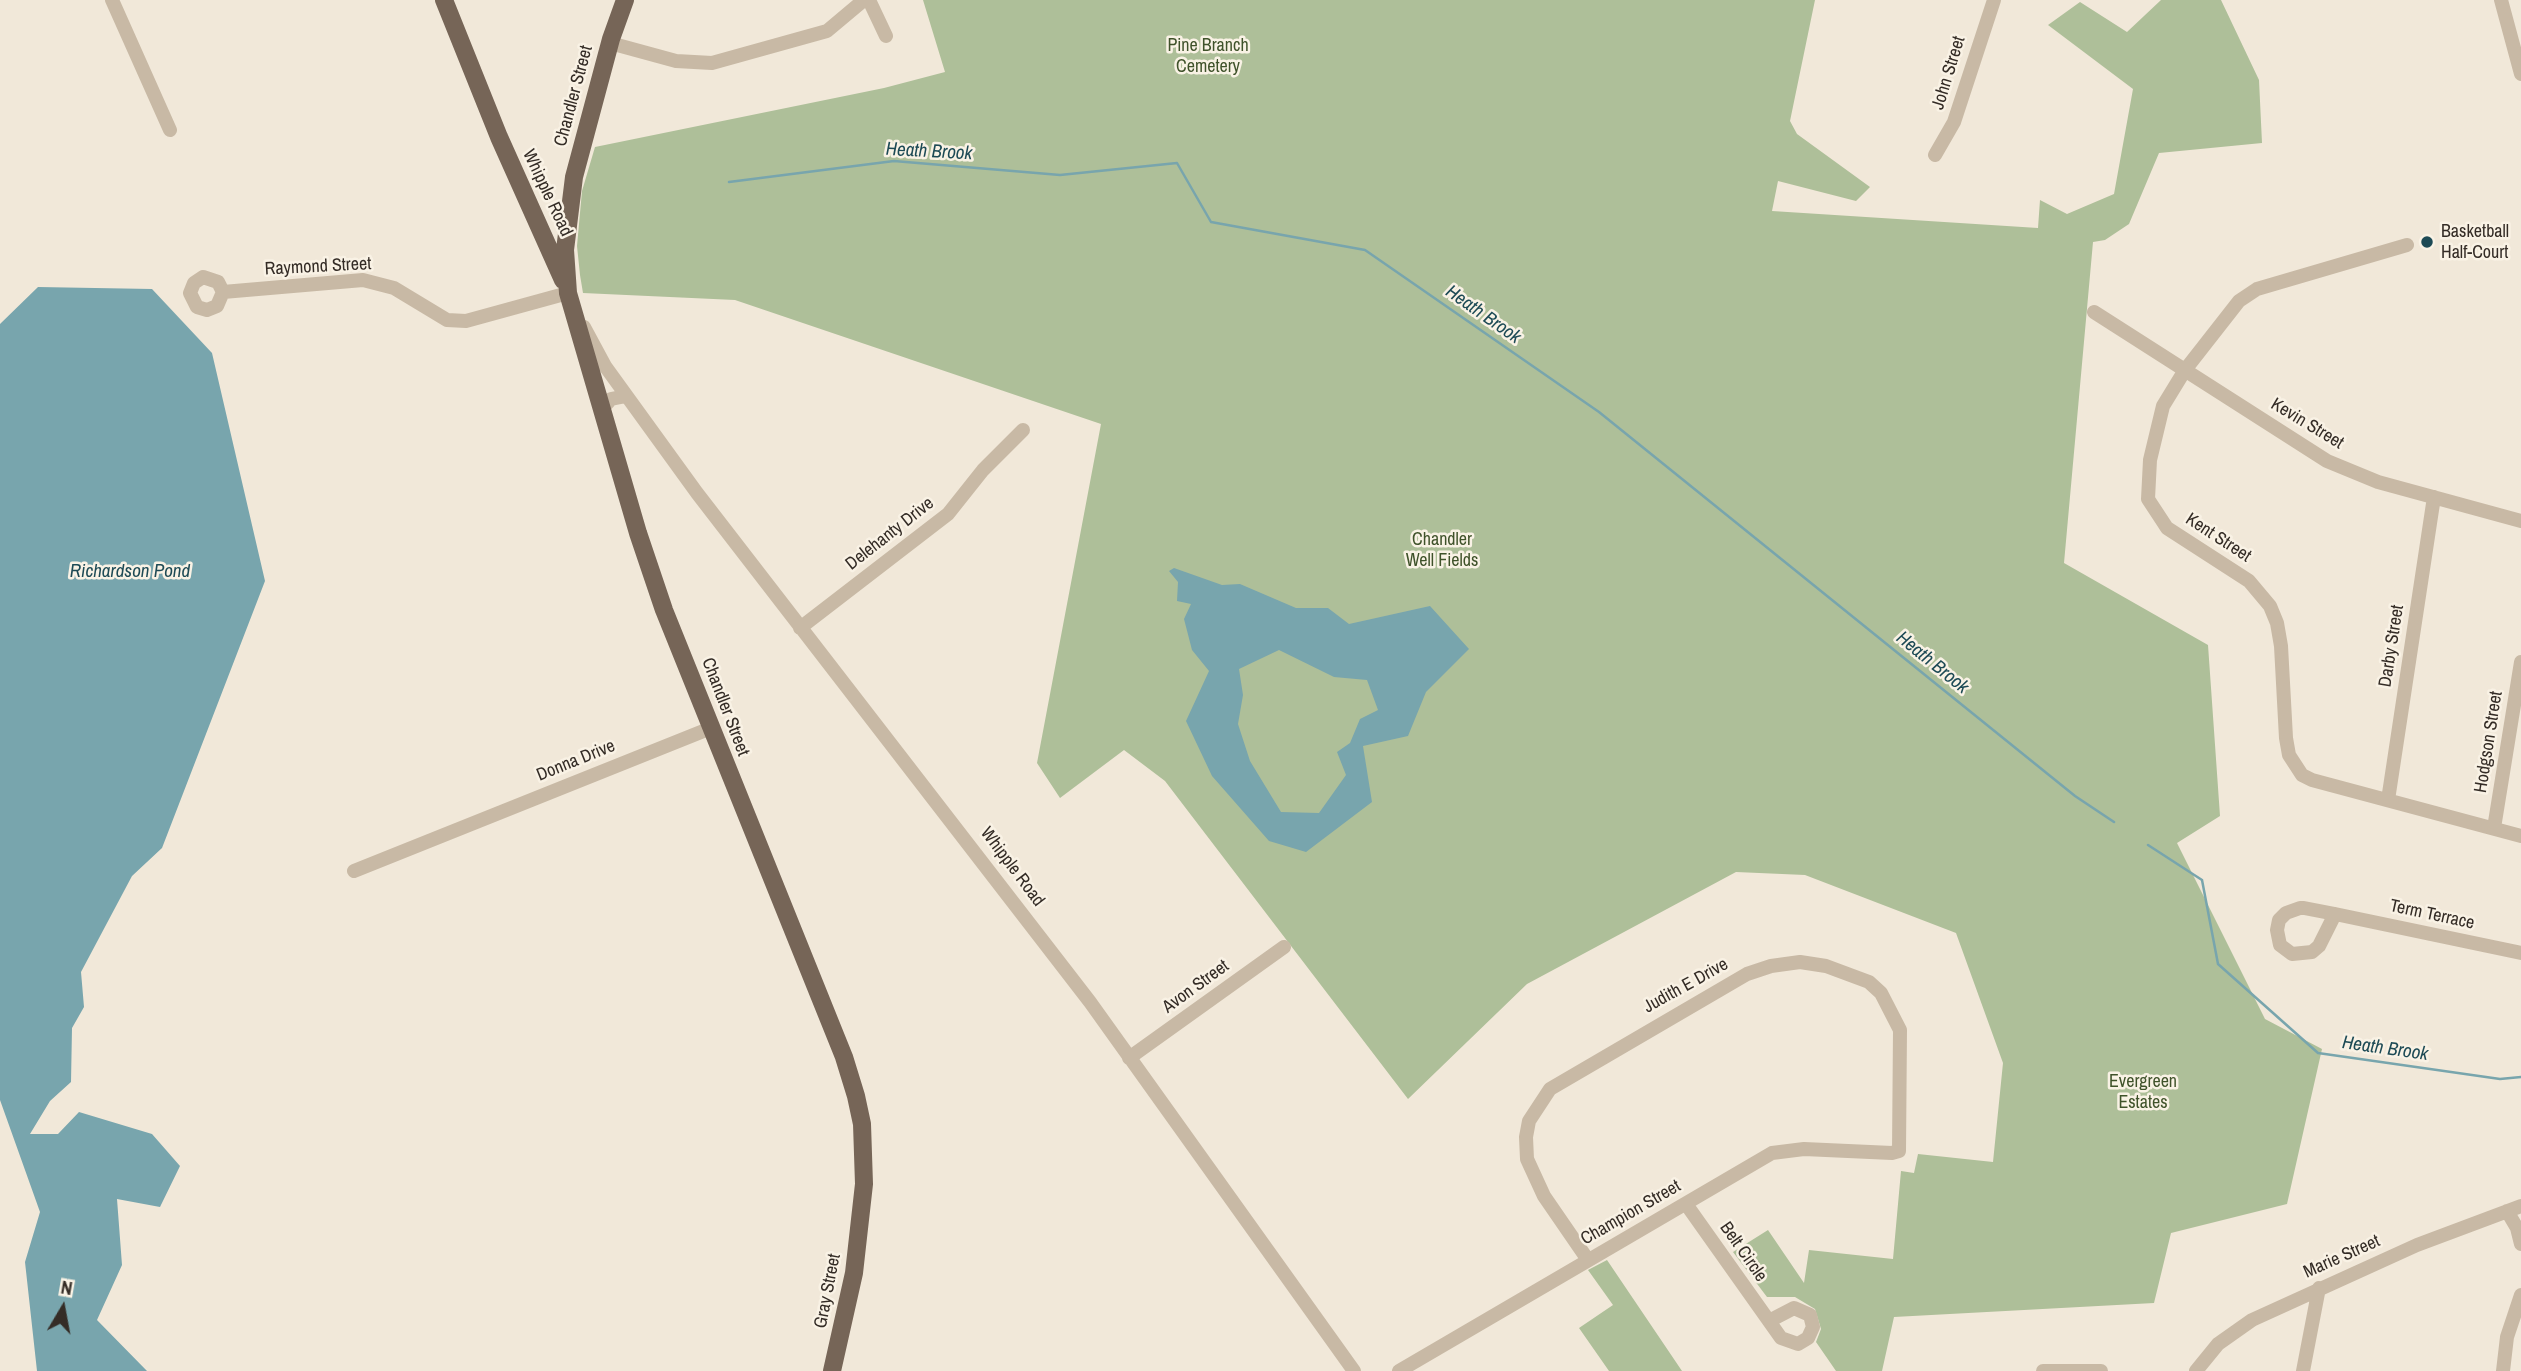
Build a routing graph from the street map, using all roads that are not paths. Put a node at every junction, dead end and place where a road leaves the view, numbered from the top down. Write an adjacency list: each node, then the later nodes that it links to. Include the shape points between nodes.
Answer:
1 (112, 0): 10 (street)
2 (444, 0): 13 (main road, Whipple Road)
3 (625, 0): 8 (main road, Chandler Street)
4 (866, 0): 7 (street); 8 (street, via 827,31 712,63 676,61)
5 (1994, 0): 11 (street, John Street, via 1954,122)
6 (2501, 0): 9 (street)
7 (886, 36)
8 (610, 43): 12 (main road, Chandler Street)
9 (2521, 74)
10 (170, 130)
11 (1935, 155)
12 (570, 205): 13 (main road, via 558,216); 16 (main road, Chandler Street, via 565,250)
13 (534, 215): 16 (main road, Whipple Road)
14 (2407, 245): 18 (street, Kent Street, via 2257,289 2225,316)
15 (223, 292): 16 (street, Raymond Street, via 363,280 394,288 447,320 466,321)
16 (568, 293): 19 (street, Whipple Road, via 591,342); 20 (main road, Chandler Street)
17 (2094, 312): 18 (street, Kevin Street)
18 (2185, 369): 22 (street, Kevin Street, via 2327,461 2378,482); 27 (street, Kent Street, via 2163,406 2150,460 2147,485 2155,513 2167,528 2249,581 2270,606 2277,623 2286,738 2295,766 2312,780)
19 (626, 396): 20 (street, via 611,399); 24 (street, Whipple Road)
20 (602, 409): 26 (main road, Chandler Street, via 638,533)
21 (1023, 429): 24 (street, Delehanty Drive, via 930,529)
22 (2434, 497): 23 (street, Kevin Street); 27 (street, Darby Street)
23 (2521, 521)
24 (800, 628): 34 (street, Whipple Road, via 992,873)
25 (2521, 662): 28 (street, Hodgson Street)
26 (711, 728): 30 (street, Donna Drive); 39 (main road, Chandler Street, via 856,1096 864,1157)
27 (2388, 800): 28 (street, Kent Street)
28 (2494, 828): 29 (street, Kent Street)
29 (2521, 836)
30 (354, 871)
31 (2335, 914): 33 (street, Term Terrace)
32 (1284, 947): 34 (street, Avon Street)
33 (2521, 953)
34 (1129, 1058): 46 (street, Whipple Road)
35 (1899, 1151): 36 (street, Champion Street, via 1787,1149 1757,1161); 41 (street, Judith E Drive, via 1900,1030 1881,993 1847,972 1800,962 1747,974 1550,1088 1538,1105 1526,1137 1527,1159 1544,1196)
36 (1686, 1205): 41 (street, Champion Street); 44 (street, Belt Circle)
37 (2521, 1206): 38 (street, Marie Street)
38 (2507, 1211): 40 (street); 42 (street, Marie Street)
39 (861, 1217): 45 (main road, Gray Street, via 848,1306)
40 (2521, 1244)
41 (1588, 1260): 47 (street, Champion Street)
42 (2319, 1288): 51 (street, Marie Street, via 2234,1330); 52 (street)
43 (2521, 1295): 53 (street, via 2507,1337)
44 (1769, 1321)
45 (832, 1371)
46 (1354, 1371)
47 (1399, 1371)
48 (2031, 1371): 49 (street)
49 (2043, 1371): 50 (street)
50 (2101, 1371)
51 (2196, 1371)
52 (2303, 1371)
53 (2503, 1371)

